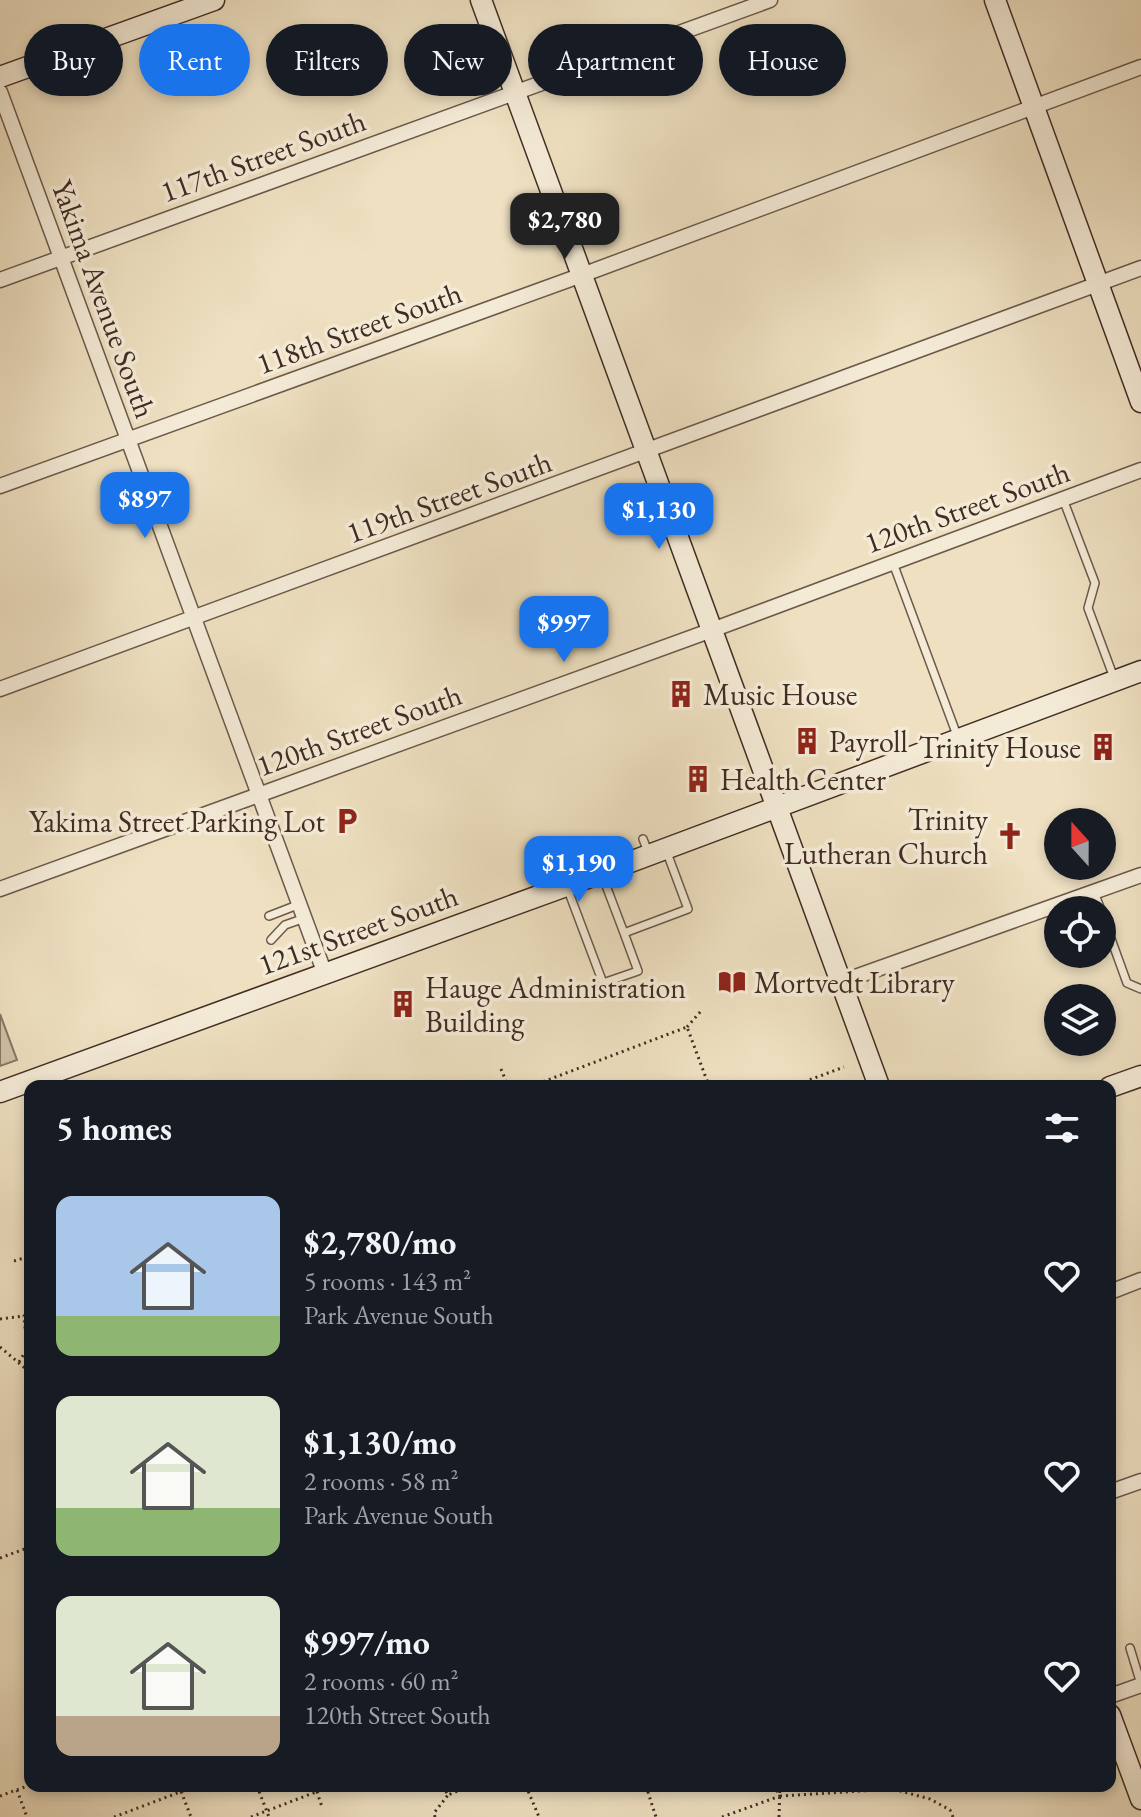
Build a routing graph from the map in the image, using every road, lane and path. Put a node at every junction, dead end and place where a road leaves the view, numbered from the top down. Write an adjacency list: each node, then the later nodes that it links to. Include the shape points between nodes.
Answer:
1 (214, 0): 6 (street)
2 (481, 0): 8 (street)
3 (770, 0): 8 (street, 117th Street South)
4 (995, 0): 9 (street)
5 (1141, 67): 9 (street, 118th Street South)
6 (0, 77)
7 (0, 92): 10 (street, Yakima Avenue South)
8 (515, 92): 10 (street, 117th Street South); 12 (street)
9 (1033, 106): 12 (street, 118th Street South); 14 (street)
10 (61, 258): 13 (street, 117th Street South); 16 (street, Yakima Avenue South)
11 (1141, 268): 14 (street, 119th Street South)
12 (582, 275): 16 (street, 118th Street South); 17 (street)
13 (0, 280)
14 (1098, 284): 15 (street); 17 (street, 119th Street South)
15 (1141, 402)
16 (128, 439): 19 (street, 118th Street South); 22 (street, Yakima Avenue South)
17 (647, 452): 22 (street, 119th Street South); 23 (street)
18 (1141, 470): 20 (street, 120th Street South)
19 (0, 486)
20 (1063, 499): 21 (street, 120th Street South); 25 (lane, via 1095,583 1088,608)
21 (893, 563): 23 (street, 120th Street South); 27 (lane)
22 (194, 618): 26 (street, 119th Street South); 28 (street, Yakima Avenue South)
23 (712, 630): 28 (street, 120th Street South); 29 (street)
24 (1141, 671): 25 (street, 121st Street South)
25 (1116, 681): 27 (street, 121st Street South)
26 (0, 689)
27 (959, 740): 29 (street, 121st Street South)
28 (259, 794): 33 (street, 120th Street South); 38 (street, Yakima Avenue South)
29 (777, 806): 30 (street, 121st Street South); 45 (street)
30 (652, 847): 31 (street, 121st Street South); 41 (lane, via 688,909)
31 (607, 872): 35 (street, 121st Street South); 41 (lane)
32 (1141, 875): 34 (street)
33 (0, 889)
34 (1094, 892): 36 (street); 37 (lane)
35 (569, 893): 41 (lane, via 603,983 638,971); 44 (street, 121st Street South)
36 (1086, 896)
37 (1095, 896)
38 (302, 911): 40 (lane); 42 (lane); 44 (street, Yakima Avenue South)
39 (1044, 913): 45 (street)
40 (269, 916)
41 (624, 933)
42 (271, 940)
43 (1116, 953): 46 (lane, via 1127,983)
44 (323, 979): 52 (street, 121st Street South)
45 (841, 982): 57 (street)
46 (1141, 989)
47 (701, 1011): 48 (path)
48 (687, 1027): 54 (path); 55 (path)
49 (844, 1067): 56 (path)
50 (501, 1069): 53 (path)
51 (1141, 1076): 59 (street)
52 (35, 1080)
53 (506, 1080)
54 (548, 1080)
55 (707, 1080)
56 (809, 1080)
57 (877, 1080)
58 (24, 1084): 60 (street, 121st Street South)
59 (1116, 1085)
60 (0, 1092)
61 (24, 1258): 62 (path)
62 (14, 1261)
63 (1141, 1280): 64 (street)
64 (1116, 1290)
65 (24, 1316): 66 (path)
66 (0, 1319)
67 (0, 1347): 69 (path)
68 (24, 1354): 69 (path)
69 (19, 1362): 70 (path)
70 (24, 1367)
71 (1141, 1481): 72 (street)
72 (1116, 1490)
73 (24, 1549): 74 (path)
74 (0, 1558)
75 (1130, 1648): 76 (lane)
76 (1141, 1685): 77 (street)
77 (1116, 1694)
78 (1116, 1731): 97 (street)
79 (24, 1787): 80 (path)
80 (17, 1790): 95 (path); 100 (path)
81 (178, 1792): 101 (path)
82 (181, 1792): 102 (path)
83 (259, 1792): 99 (path)
84 (316, 1792): 99 (path)
85 (319, 1792): 98 (path)
86 (446, 1792): 94 (path)
87 (455, 1792): 94 (path)
88 (529, 1792): 106 (path)
89 (648, 1792): 107 (path)
90 (779, 1792): 96 (path)
91 (859, 1792): 93 (path)
92 (904, 1792): 110 (path, via 930,1799)
93 (848, 1793): 96 (path)
94 (448, 1795): 105 (path)
95 (0, 1796)
96 (780, 1796): 108 (path); 109 (path)
97 (1141, 1799)
98 (322, 1807)
99 (267, 1811): 103 (path); 104 (path)
100 (27, 1817)
101 (114, 1817)
102 (191, 1817)
103 (251, 1817)
104 (269, 1817)
105 (435, 1817)
106 (539, 1817)
107 (656, 1817)
108 (722, 1817)
109 (779, 1817)
110 (953, 1817)

